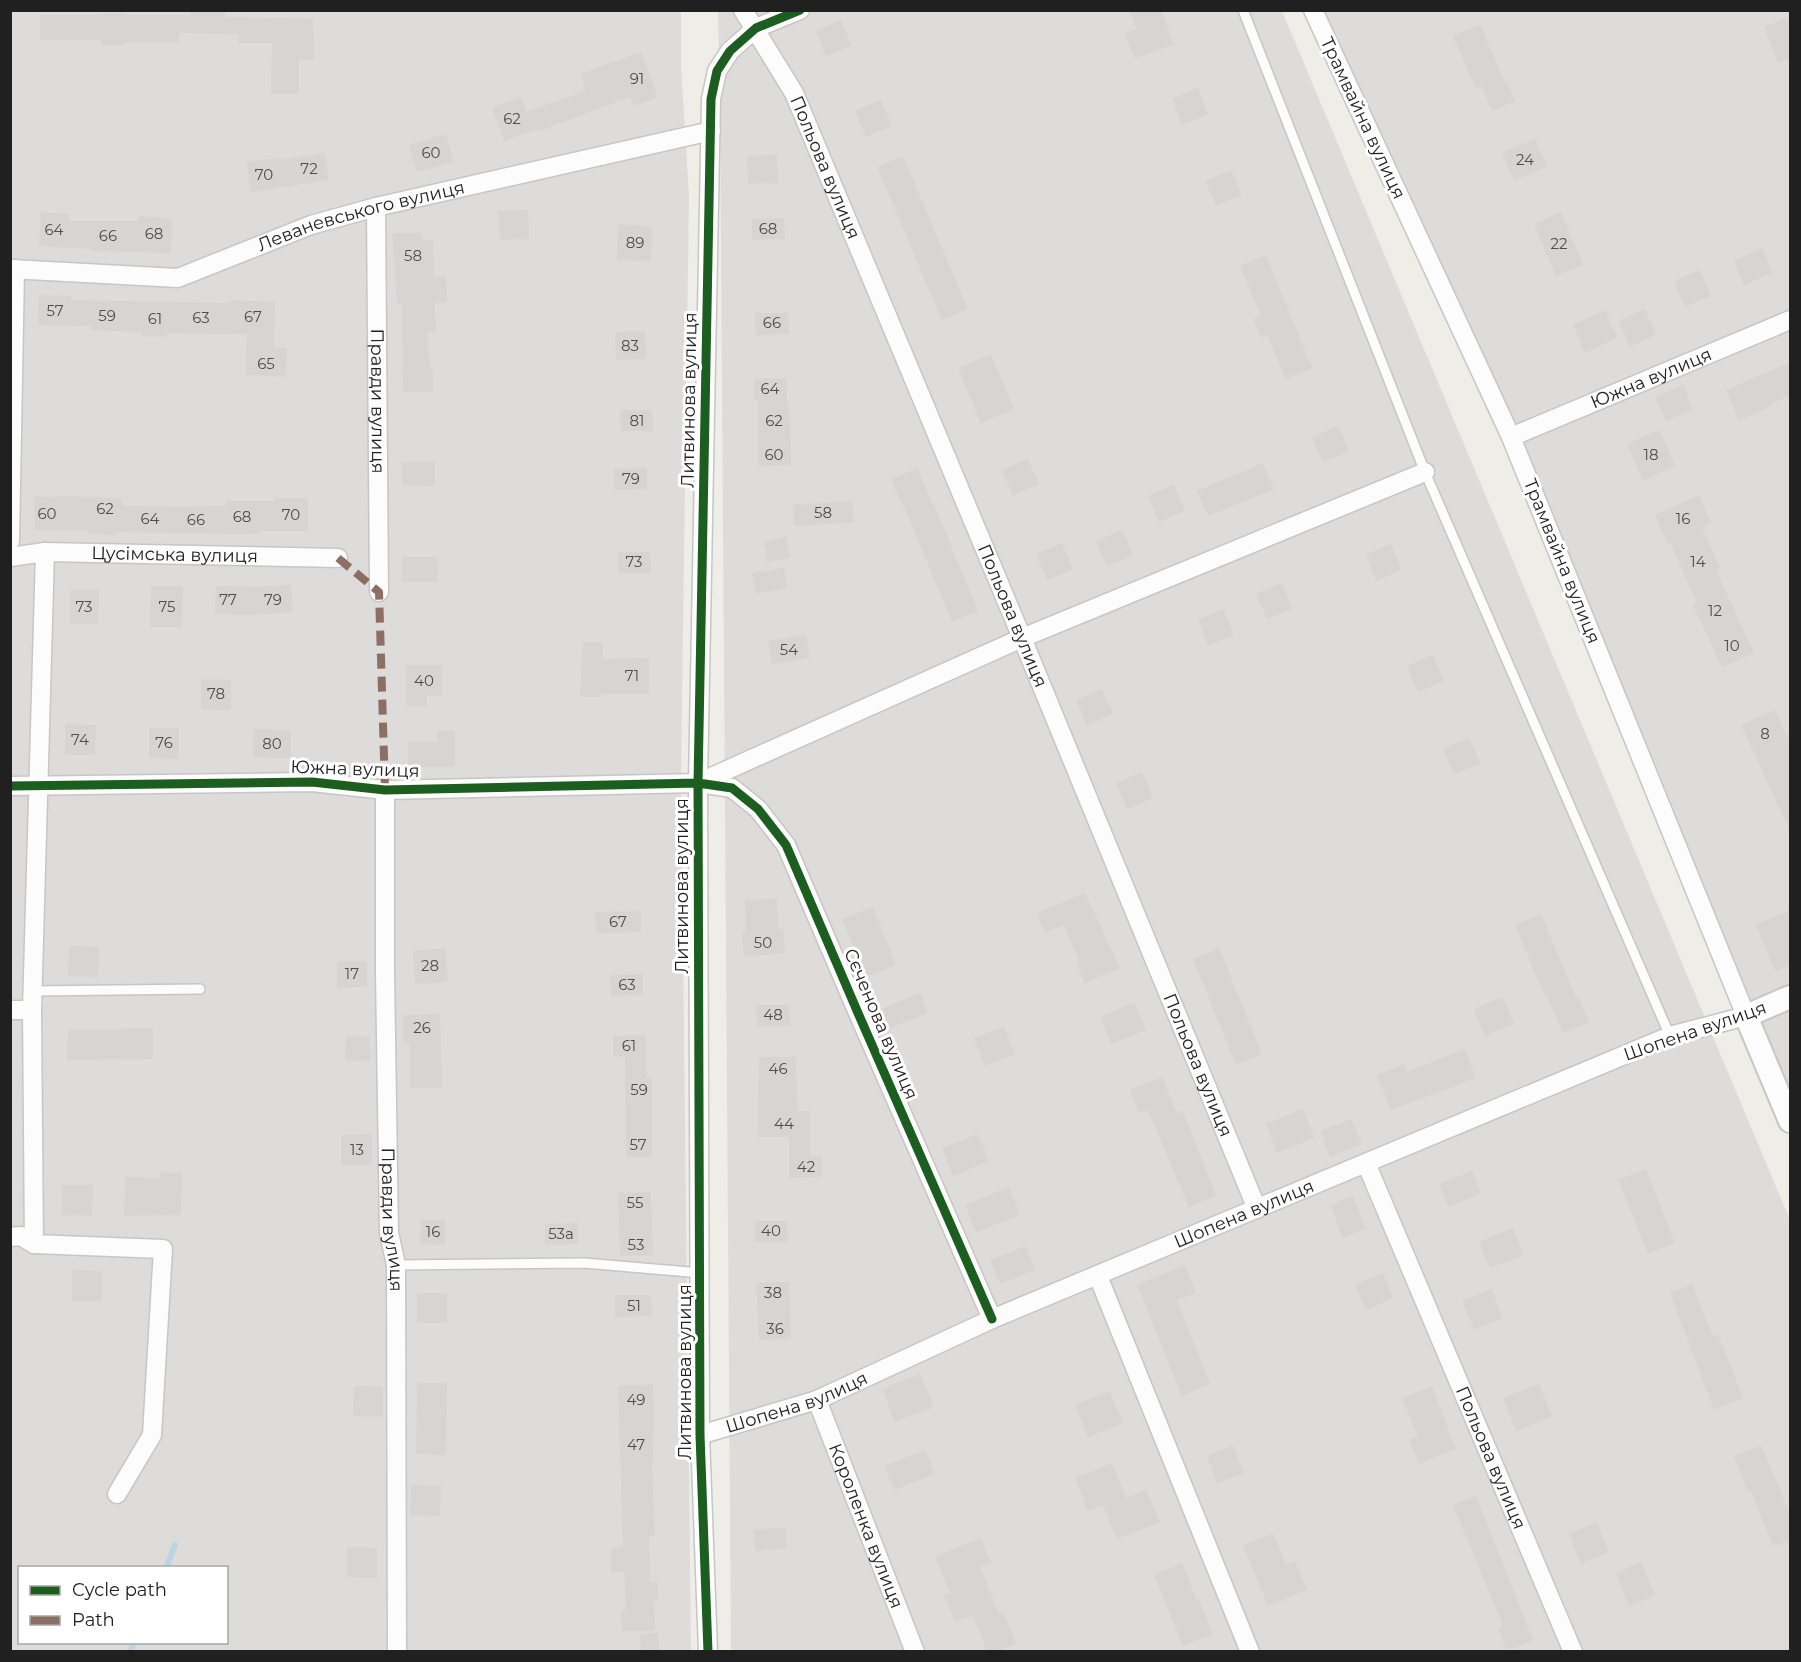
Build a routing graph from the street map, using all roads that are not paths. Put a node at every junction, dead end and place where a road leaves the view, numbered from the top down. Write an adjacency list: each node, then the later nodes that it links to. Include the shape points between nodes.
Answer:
1 (743, 10): 5 (street, Польова вулиця)
2 (800, 10): 5 (street, Литвинова вулиця)
3 (1243, 10): 11 (lane)
4 (1313, 10): 10 (street, Трамвайна вулиця)
5 (756, 28): 6 (street, Литвинова вулиця, via 730,51 717,71 711,99); 17 (street, Польова вулиця, via 794,93)
6 (711, 131): 7 (street, Леваневського вулиця); 18 (street, Литвинова вулиця)
7 (376, 207): 8 (street, Леваневського вулиця, via 311,225 178,278); 16 (street, Правди вулиця)
8 (13, 269): 12 (street)
9 (1791, 320): 10 (street, Южна вулиця)
10 (1511, 437): 27 (street, Трамвайна вулиця)
11 (1425, 472): 17 (street); 28 (lane)
12 (10, 541)
13 (45, 552): 14 (street, Цусімська вулиця); 15 (street, Цусімська вулиця); 20 (street)
14 (10, 557)
15 (338, 558)
16 (379, 592)
17 (1022, 638): 18 (street); 31 (street, Польова вулиця)
18 (698, 783): 21 (street, Южна вулиця); 35 (street, Литвинова вулиця); 37 (street, Сєченова вулиця, via 732,788 758,809 786,845)
19 (10, 786): 20 (street, Южна вулиця)
20 (40, 786): 21 (street, Южна вулиця, via 312,782); 23 (street)
21 (385, 790): 34 (street, Правди вулиця, via 388,1233)
22 (200, 989): 23 (lane)
23 (33, 991): 26 (street)
24 (1791, 997): 27 (street, Шопена вулиця)
25 (10, 1010): 26 (street)
26 (32, 1010): 33 (street)
27 (1746, 1016): 28 (street, Шопена вулиця); 29 (street, Трамвайна вулиця)
28 (1670, 1036): 30 (street, Шопена вулиця)
29 (1791, 1121)
30 (1366, 1163): 31 (street, Шопена вулиця); 45 (street, Польова вулиця)
31 (1257, 1209): 36 (street, Шопена вулиця)
32 (10, 1237): 33 (street, via 21,1236)
33 (34, 1244): 40 (street, via 163,1249 152,1436)
34 (396, 1265): 35 (lane, via 584,1263); 41 (street, Правди вулиця)
35 (701, 1273): 39 (street, Литвинова вулиця)
36 (1098, 1276): 37 (street, Шопена вулиця); 44 (street)
37 (992, 1319): 38 (street, Шопена вулиця)
38 (817, 1401): 39 (street, Шопена вулиця); 43 (street, Короленка вулиця)
39 (700, 1435): 42 (street, Литвинова вулиця)
40 (117, 1494)
41 (398, 1652)
42 (708, 1652)
43 (915, 1652)
44 (1250, 1652)
45 (1574, 1652)

